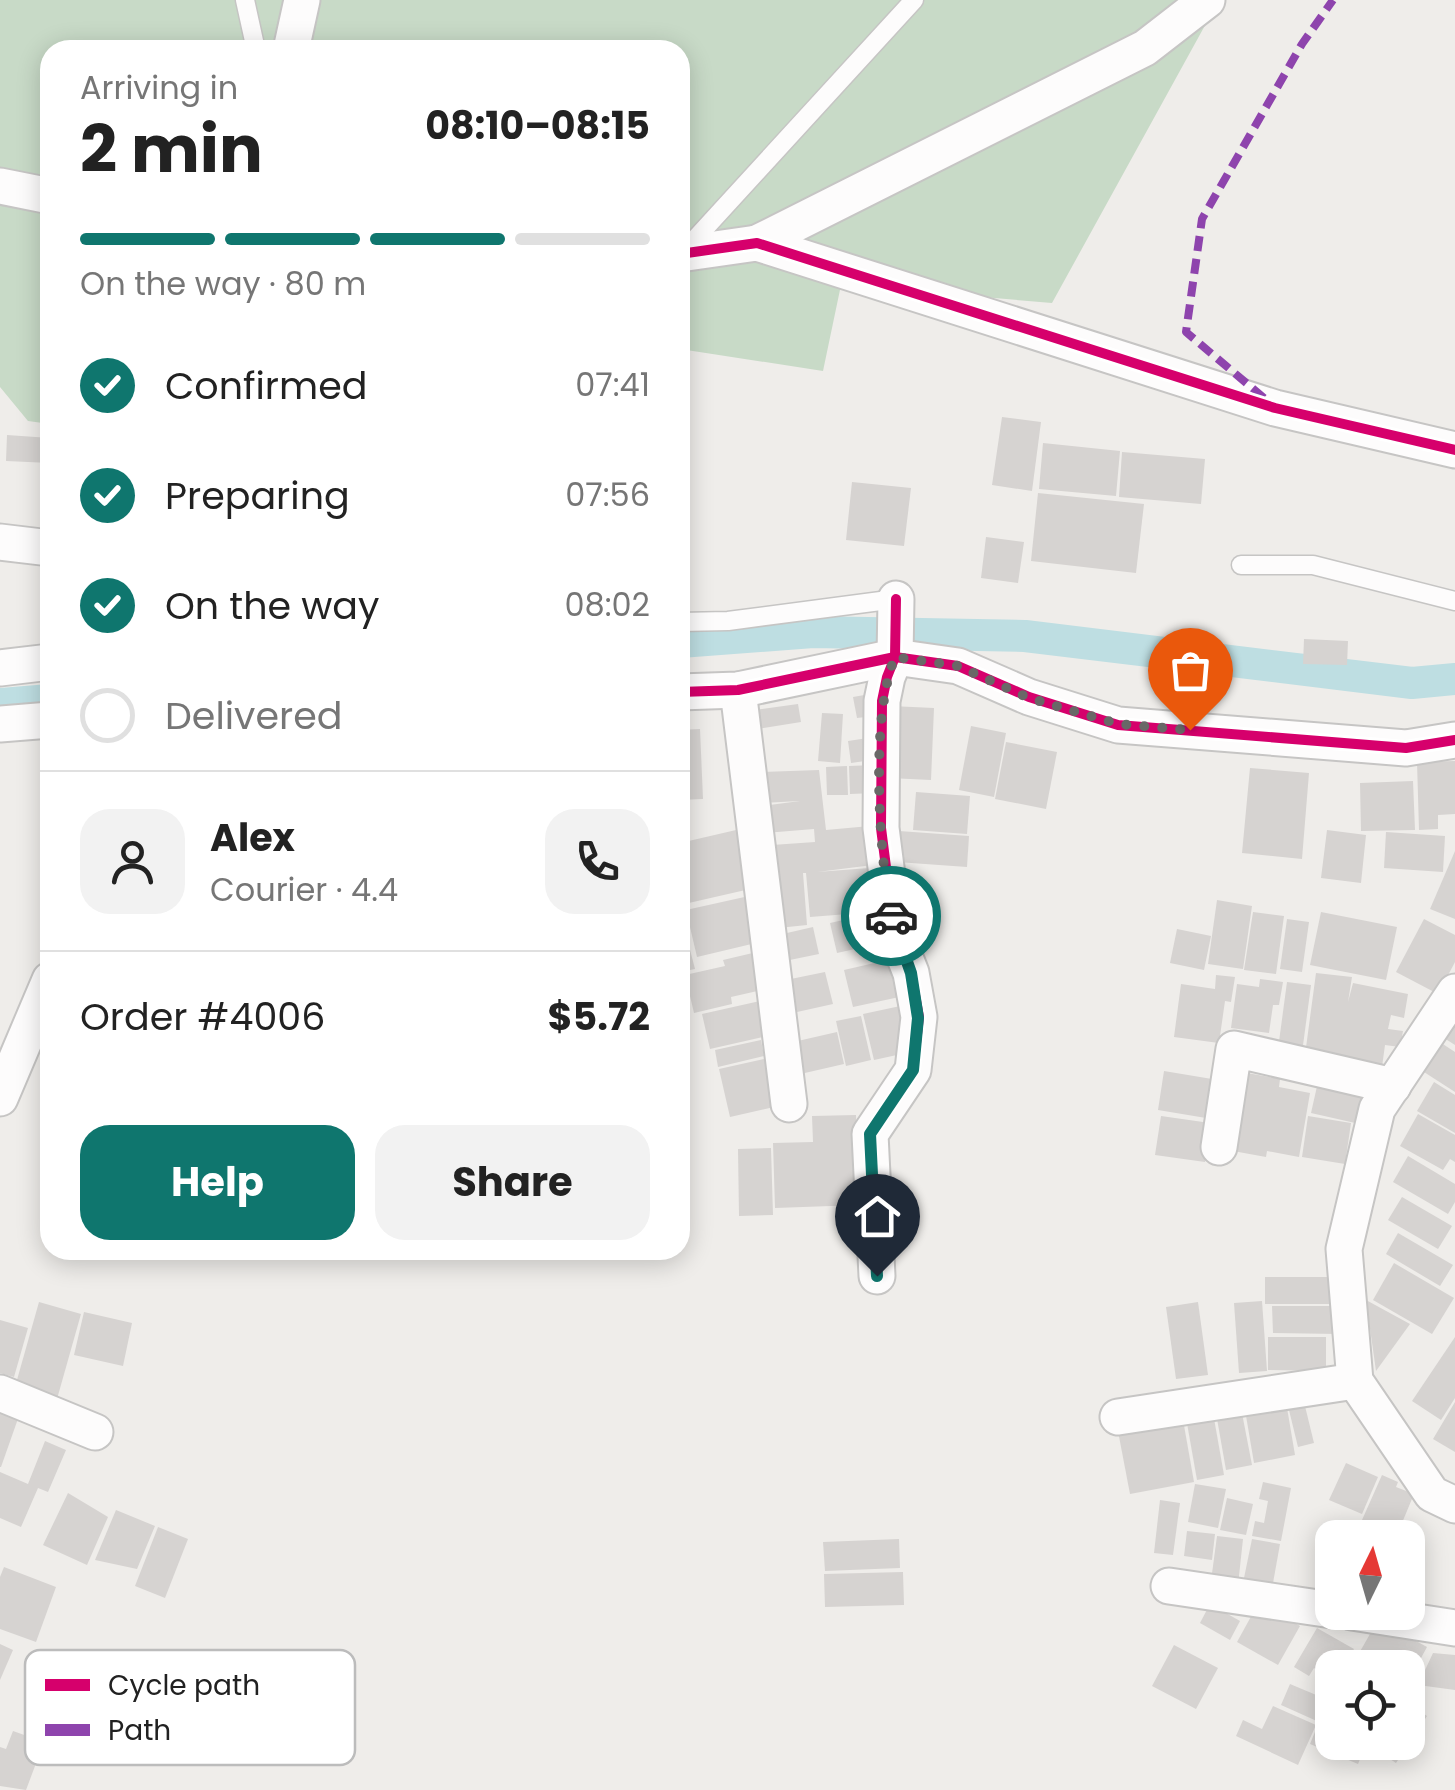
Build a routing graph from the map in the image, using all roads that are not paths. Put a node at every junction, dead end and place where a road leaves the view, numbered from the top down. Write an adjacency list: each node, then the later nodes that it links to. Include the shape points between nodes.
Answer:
1 (246, 0): 5 (lane)
2 (302, 0): 6 (street)
3 (1207, 0): 9 (street, via 1145,48)
4 (906, 2): 10 (lane)
5 (254, 40)
6 (293, 40)
7 (0, 186): 8 (street)
8 (40, 194)
9 (757, 243): 11 (street); 12 (street, via 1275,408)
10 (690, 244)
11 (690, 253)
12 (1455, 450)
13 (0, 542): 14 (street)
14 (40, 547)
15 (1241, 566): 17 (lane, via 1314,565)
16 (896, 599): 18 (lane); 19 (street)
17 (1455, 601)
18 (690, 622)
19 (895, 657): 22 (street); 26 (street, via 958,666 1029,698 1118,724 1406,748); 33 (street, via 882,701 881,828 886,889 918,1018 913,1070 870,1134)
20 (40, 663): 21 (street)
21 (0, 668)
22 (738, 690): 23 (street); 31 (street)
23 (690, 692)
24 (40, 721): 25 (street)
25 (0, 724)
26 (1455, 740)
27 (1455, 992): 29 (street)
28 (40, 1004): 30 (street)
29 (1392, 1086): 32 (street, via 1234,1049); 34 (street, via 1377,1110 1344,1248)
30 (0, 1098)
31 (789, 1104)
32 (1218, 1148)
33 (877, 1276)
34 (1355, 1381): 36 (street); 38 (street, via 1432,1494)
35 (0, 1393): 37 (street)
36 (1118, 1417)
37 (96, 1432)
38 (1453, 1501)
39 (1169, 1586): 40 (street)
40 (1315, 1607)
41 (1425, 1623): 42 (street)
42 (1455, 1628)

